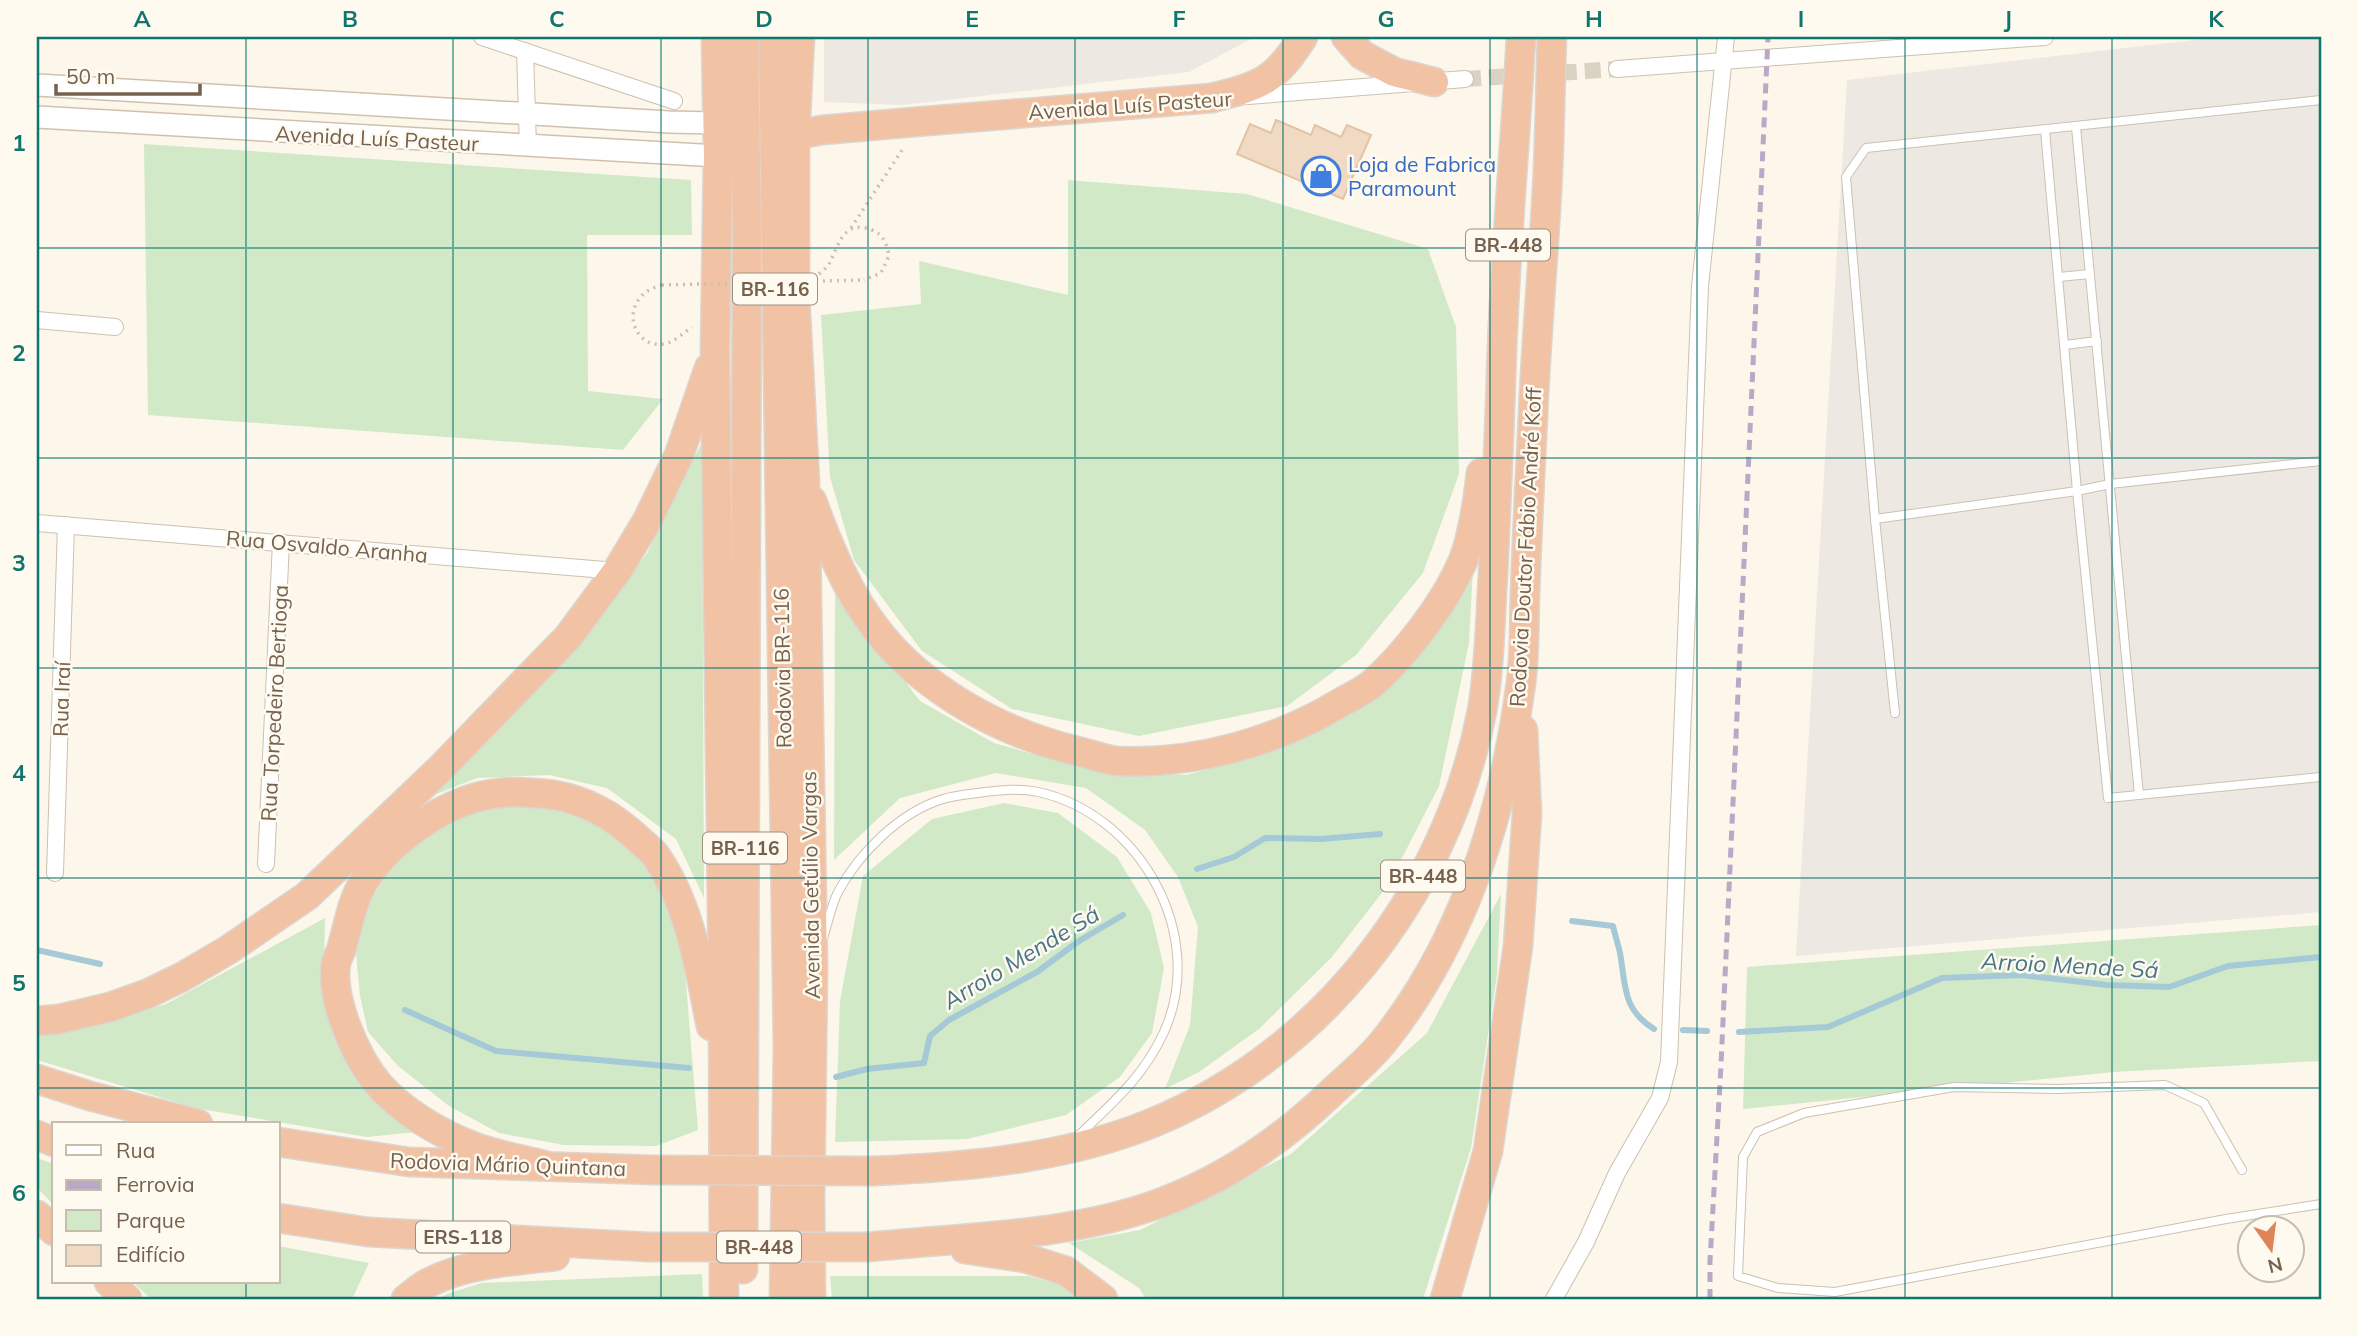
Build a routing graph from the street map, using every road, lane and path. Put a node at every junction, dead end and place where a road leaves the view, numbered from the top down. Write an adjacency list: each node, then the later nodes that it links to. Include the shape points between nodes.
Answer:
1 (482, 37): 12 (street)
2 (716, 37): 26 (highway)
3 (744, 37): 78 (highway, Rodovia BR-116 / BR-116)
4 (773, 37): 79 (highway, Rodovia BR-116 / BR-116, via 788,1048)
5 (800, 37): 29 (highway, Avenida Getúlio Vargas)
6 (1303, 37): 19 (highway, via 1271,77)
7 (1346, 37): 16 (highway, via 1362,55 1394,72)
8 (1521, 37): 42 (highway, Rodovia Doutor Fábio André Koff / BR-448)
9 (1552, 37): 52 (highway, Rodovia Doutor Fábio André Koff / BR-448)
10 (1726, 37): 13 (street)
11 (2045, 37): 13 (street)
12 (525, 51): 21 (street); 22 (street)
13 (1723, 61): 14 (street); 83 (street, via 1700,286 1669,1062 1660,1098)
14 (1617, 69)
15 (1465, 79): 16 (street, Avenida Luís Pasteur)
16 (1434, 82): 19 (street, Avenida Luís Pasteur)
17 (37, 85): 18 (main road, Avenida Luís Pasteur)
18 (136, 91): 22 (main road, Avenida Luís Pasteur); 25 (main road)
19 (1212, 99): 24 (highway, Avenida Luís Pasteur)
20 (2321, 100): 27 (lane)
21 (674, 102)
22 (527, 114): 26 (main road, Avenida Luís Pasteur); 30 (street)
23 (37, 117): 25 (main road, Avenida Luís Pasteur)
24 (926, 121): 29 (highway, Avenida Luís Pasteur); 32 (path)
25 (132, 123): 30 (main road, Avenida Luís Pasteur)
26 (717, 124): 31 (highway)
27 (2076, 127): 28 (lane); 33 (lane)
28 (2045, 130): 34 (lane); 47 (lane, via 1866,148 1846,177)
29 (795, 135): 35 (highway, Avenida Getúlio Vargas)
30 (528, 146): 31 (main road, Avenida Luís Pasteur)
31 (718, 156): 36 (highway)
32 (849, 230): 35 (path, via 840,238 830,264); 36 (path, bridge, via 860,227 877,232 889,256 881,273 864,281 662,285 640,295 634,306 634,324 649,342 662,344)
33 (2090, 274): 34 (lane); 39 (lane)
34 (2059, 277): 40 (lane)
35 (795, 296): 44 (highway, Avenida Getúlio Vargas)
36 (716, 310): 41 (highway)
37 (37, 320): 38 (street)
38 (114, 327)
39 (2096, 341): 40 (lane); 45 (lane)
40 (2065, 345): 46 (lane)
41 (715, 352): 51 (highway, via 679,455); 61 (highway)
42 (1501, 401): 44 (highway, via 1486,426 1478,501 1463,560 1406,650 1370,685 1310,722 1249,745 1187,757 1116,761 1060,747 1002,727 927,679 888,642 858,604 833,557); 64 (highway, Rodovia Doutor Fábio André Koff / BR-448, via 1482,708 1469,767 1429,867 1359,970 1314,1018 1270,1055 1175,1113)
43 (2321, 461): 45 (lane)
44 (806, 482): 58 (highway, Avenida Getúlio Vargas)
45 (2110, 484): 46 (lane); 55 (lane)
46 (2077, 491): 47 (lane); 55 (lane, via 2108,798)
47 (1875, 519): 53 (lane)
48 (37, 523): 49 (street, Rua Osvaldo Aranha)
49 (66, 525): 50 (street, Rua Osvaldo Aranha); 57 (street, Rua Iraí)
50 (281, 542): 51 (street, Rua Osvaldo Aranha); 56 (street, Rua Torpedeiro Bertioga)
51 (617, 571): 59 (highway, via 568,637 441,768 307,896 228,950 149,993 110,1007)
52 (1521, 681): 72 (highway, Rodovia Doutor Fábio André Koff / BR-448, via 1501,790 1483,856 1460,914 1382,1044 1310,1113 1264,1149 1211,1181 1161,1203 1044,1230); 82 (highway, BR-448, via 1527,814 1518,946 1488,1151)
53 (1895, 713)
54 (2321, 777): 55 (lane)
55 (2139, 795)
56 (266, 864)
57 (55, 873)
58 (813, 970): 64 (lane, via 838,893 861,860 916,811 943,799 1003,790 1038,792 1104,821 1126,842 1165,900 1179,974 1165,1030 1150,1059 1133,1083); 80 (highway, Avenida Getúlio Vargas)
59 (37, 1021)
60 (37, 1079): 62 (highway)
61 (723, 1082): 65 (highway, via 693,939 679,896 654,854 602,810 572,798 500,793 466,800 410,832 363,882 336,963 343,1018 357,1052 379,1085 408,1111 472,1146); 77 (highway)
62 (190, 1122)
63 (280, 1142): 65 (highway, Rodovia Mário Quintana, via 409,1162)
64 (1065, 1149): 66 (highway, Rodovia Doutor Fábio André Koff / BR-448, bridge, via 996,1163 873,1171)
65 (544, 1165): 66 (highway, Rodovia Mário Quintana)
66 (655, 1170)
67 (2242, 1170): 68 (lane, via 2204,1103 2165,1085 1954,1087 1804,1113 1757,1132 1743,1157 1738,1276 1778,1288 1835,1292)
68 (2321, 1204)
69 (37, 1215): 71 (highway)
70 (280, 1218): 73 (highway, ERS-118, via 368,1232)
71 (52, 1229)
72 (913, 1242): 73 (highway, Rodovia Doutor Fábio André Koff / BR-448, bridge, via 868,1247); 81 (highway, via 1025,1258 1066,1271)
73 (649, 1247): 76 (highway, via 465,1269 428,1283)
74 (111, 1284): 75 (highway)
75 (127, 1299)
76 (406, 1299)
77 (724, 1299)
78 (743, 1299)
79 (783, 1299)
80 (811, 1299)
81 (1103, 1299)
82 (1445, 1299)
83 (1554, 1299)

